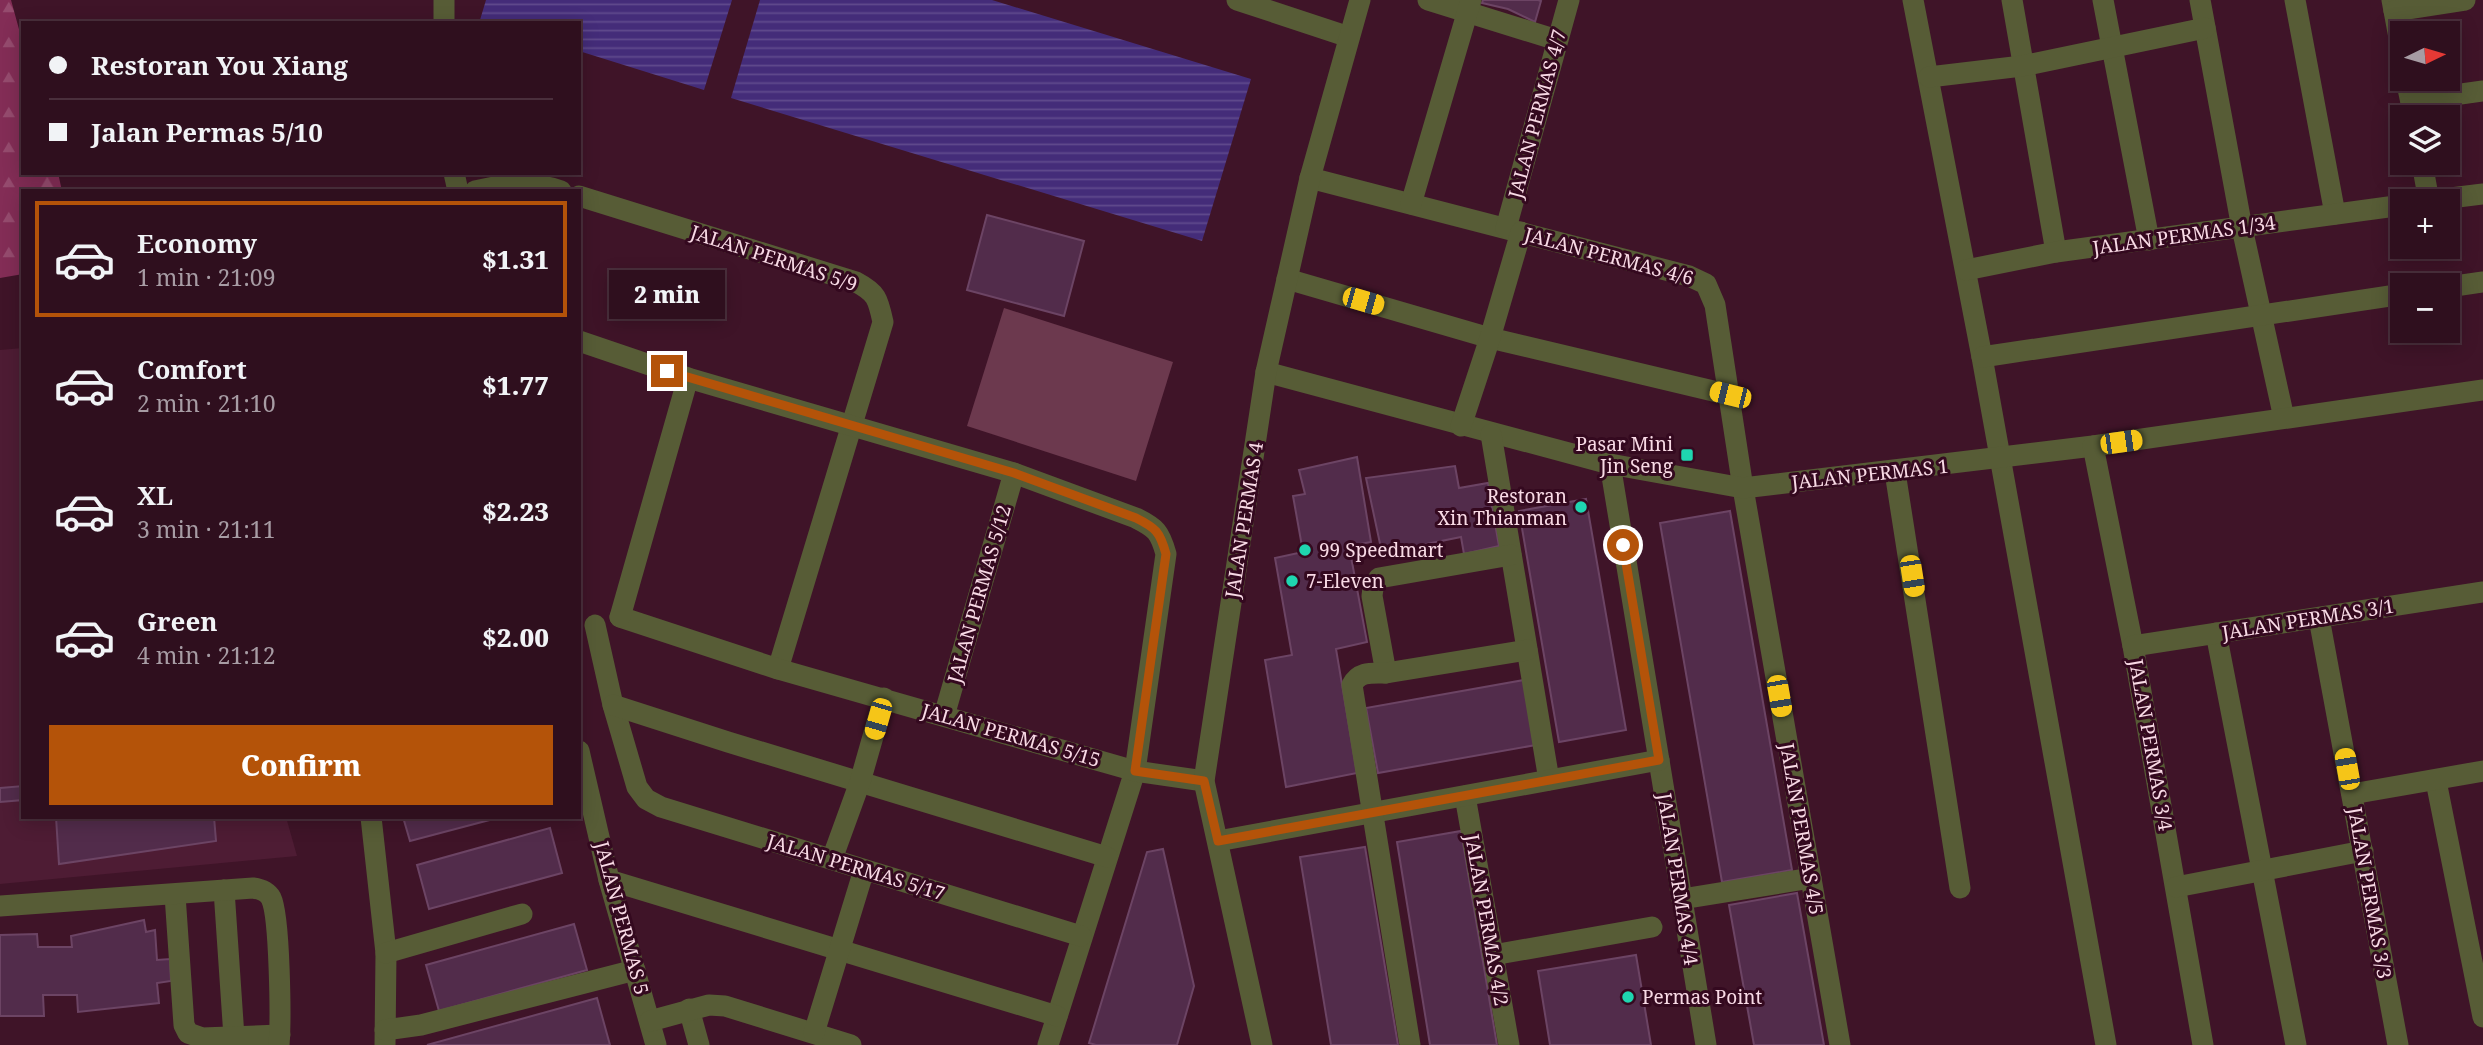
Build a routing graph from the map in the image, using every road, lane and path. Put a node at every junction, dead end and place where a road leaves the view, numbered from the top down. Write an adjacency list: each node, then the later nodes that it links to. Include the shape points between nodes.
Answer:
1 (444, 0): 15 (street)
2 (1237, 0): 14 (street)
3 (1360, 0): 17 (street, JALAN PERMAS 4)
4 (1428, 0): 13 (street)
5 (1569, 0): 18 (street, JALAN PERMAS 4/7)
6 (1913, 0): 21 (street)
7 (2012, 0): 20 (street)
8 (2103, 0): 19 (street)
9 (2203, 0): 16 (street)
10 (2295, 0): 32 (street)
11 (2465, 0): 12 (street)
12 (2393, 5)
13 (1469, 7): 18 (street); 30 (street)
14 (1288, 8): 17 (street)
15 (444, 21)
16 (2205, 28): 19 (street); 33 (street)
17 (1349, 37): 24 (street, JALAN PERMAS 4)
18 (1558, 40): 34 (street, JALAN PERMAS 4/7)
19 (2113, 47): 20 (street); 35 (street)
20 (2022, 66): 21 (street); 36 (street)
21 (1929, 77): 37 (street)
22 (2483, 91): 23 (street)
23 (2428, 105)
24 (1310, 178): 30 (street, JALAN PERMAS 4/6); 38 (street, JALAN PERMAS 4)
25 (484, 189): 26 (street, via 510,183)
26 (553, 189)
27 (2483, 194): 29 (street)
28 (581, 197): 52 (street, JALAN PERMAS 5/9, via 871,290 883,321)
29 (2460, 197)
30 (1411, 204): 34 (street, JALAN PERMAS 4/6)
31 (2390, 207): 32 (street, JALAN PERMAS 1/34)
32 (2335, 214): 33 (street, JALAN PERMAS 1/34)
33 (2242, 228): 35 (street, JALAN PERMAS 1/34); 42 (street)
34 (1513, 230): 43 (street, JALAN PERMAS 4/7); 49 (street, JALAN PERMAS 4/6, via 1706,284 1715,305)
35 (2149, 240): 36 (street, JALAN PERMAS 1/34)
36 (2056, 252): 37 (street, JALAN PERMAS 1/34)
37 (1965, 270): 45 (street)
38 (1287, 279): 43 (street); 46 (street, JALAN PERMAS 4)
39 (2483, 282): 40 (street)
40 (2460, 285)
41 (2390, 296): 42 (street)
42 (2262, 316): 45 (street); 50 (street)
43 (1490, 338): 49 (street); 51 (street, JALAN PERMAS 4/7)
44 (581, 342): 47 (street)
45 (1982, 357): 55 (street)
46 (1266, 372): 51 (street, JALAN PERMAS 1); 79 (street, JALAN PERMAS 4)
47 (688, 378): 52 (street); 62 (street)
48 (2483, 390): 50 (street, JALAN PERMAS 1)
49 (1730, 395): 59 (street, JALAN PERMAS 4/6)
50 (2284, 418): 54 (street, JALAN PERMAS 1)
51 (1461, 426): 53 (street, JALAN PERMAS 1)
52 (852, 427): 58 (street); 68 (street)
53 (1491, 434): 56 (street, JALAN PERMAS 1); 60 (street)
54 (2094, 446): 55 (street, JALAN PERMAS 1); 66 (street, JALAN PERMAS 3/4)
55 (2000, 458): 57 (street, JALAN PERMAS 1); 123 (street)
56 (1610, 464): 59 (street, JALAN PERMAS 1); 74 (street, JALAN PERMAS 4/4)
57 (1895, 472): 59 (street, JALAN PERMAS 1); 94 (street)
58 (1014, 473): 72 (street, JALAN PERMAS 5/12); 75 (street, via 1136,518 1161,537 1166,554)
59 (1744, 488): 91 (street, JALAN PERMAS 4/5)
60 (1511, 555): 67 (street, via 1513,609); 69 (street, via 1376,581 1372,596)
61 (2483, 592): 63 (street, JALAN PERMAS 3/1)
62 (620, 617): 64 (street); 68 (street, JALAN PERMAS 5/15)
63 (2319, 618): 65 (street, JALAN PERMAS 3/1); 81 (street, JALAN PERMAS 3/3)
64 (587, 625): 71 (street)
65 (2216, 633): 66 (street, JALAN PERMAS 3/1); 90 (street)
66 (2133, 646): 93 (street, JALAN PERMAS 3/4)
67 (1527, 650): 69 (street); 77 (street)
68 (778, 669): 70 (street, JALAN PERMAS 5/15)
69 (1386, 673): 83 (street, via 1364,674 1353,685)
70 (884, 698): 72 (street, JALAN PERMAS 5/15); 80 (street)
71 (613, 705): 80 (street); 88 (street, JALAN PERMAS 5/17, via 637,787 646,799)
72 (944, 716): 75 (street, JALAN PERMAS 5/15)
73 (581, 760): 92 (street, JALAN PERMAS 5)
74 (1659, 760): 77 (street); 97 (street, JALAN PERMAS 4/4)
75 (1135, 771): 79 (street, JALAN PERMAS 5/15); 87 (street)
76 (2483, 771): 78 (street)
77 (1549, 780): 82 (street)
78 (2436, 780): 81 (street); 108 (street)
79 (1204, 781): 85 (street, JALAN PERMAS 4)
80 (860, 782): 87 (street); 88 (street)
81 (2352, 794): 86 (street, JALAN PERMAS 3/3)
82 (1465, 796): 83 (street); 104 (street, JALAN PERMAS 4/2)
83 (1372, 813): 85 (street); 119 (street)
84 (371, 819): 103 (street)
85 (1218, 841): 118 (street, JALAN PERMAS 4)
86 (2363, 851): 90 (street); 126 (street, JALAN PERMAS 3/3)
87 (1107, 857): 101 (street)
88 (832, 859): 89 (street, JALAN PERMAS 5/17)
89 (864, 870): 101 (street, JALAN PERMAS 5/17); 102 (street)
90 (2262, 870): 93 (street); 125 (street)
91 (1811, 878): 97 (street); 122 (street, JALAN PERMAS 4/5)
92 (609, 880): 102 (street); 105 (street, JALAN PERMAS 5)
93 (2176, 887): 124 (street, JALAN PERMAS 3/4)
94 (1960, 888)
95 (224, 890): 96 (street); 111 (street); 113 (street, via 267,892 275,908)
96 (175, 895): 98 (street); 111 (street, via 184,1025 195,1038)
97 (1682, 899): 121 (street, JALAN PERMAS 4/4)
98 (0, 906)
99 (522, 914): 103 (street)
100 (1652, 927): 104 (street)
101 (1081, 936): 107 (street)
102 (841, 952): 107 (street); 110 (street)
103 (386, 953): 112 (street)
104 (1493, 955): 120 (street, JALAN PERMAS 4/2)
105 (635, 970): 109 (street, JALAN PERMAS 5); 112 (street)
106 (689, 1009): 109 (street); 110 (street, via 725,1006); 115 (street)
107 (1057, 1016): 117 (street)
108 (2483, 1017)
109 (650, 1021): 114 (street, JALAN PERMAS 5)
110 (814, 1033): 116 (street)
111 (234, 1037): 113 (street)
112 (385, 1037)
113 (279, 1040)
114 (656, 1045)
115 (699, 1045)
116 (851, 1045)
117 (1048, 1045)
118 (1262, 1045)
119 (1410, 1045)
120 (1509, 1045)
121 (1706, 1045)
122 (1840, 1045)
123 (2106, 1045)
124 (2203, 1045)
125 (2296, 1045)
126 (2398, 1045)

